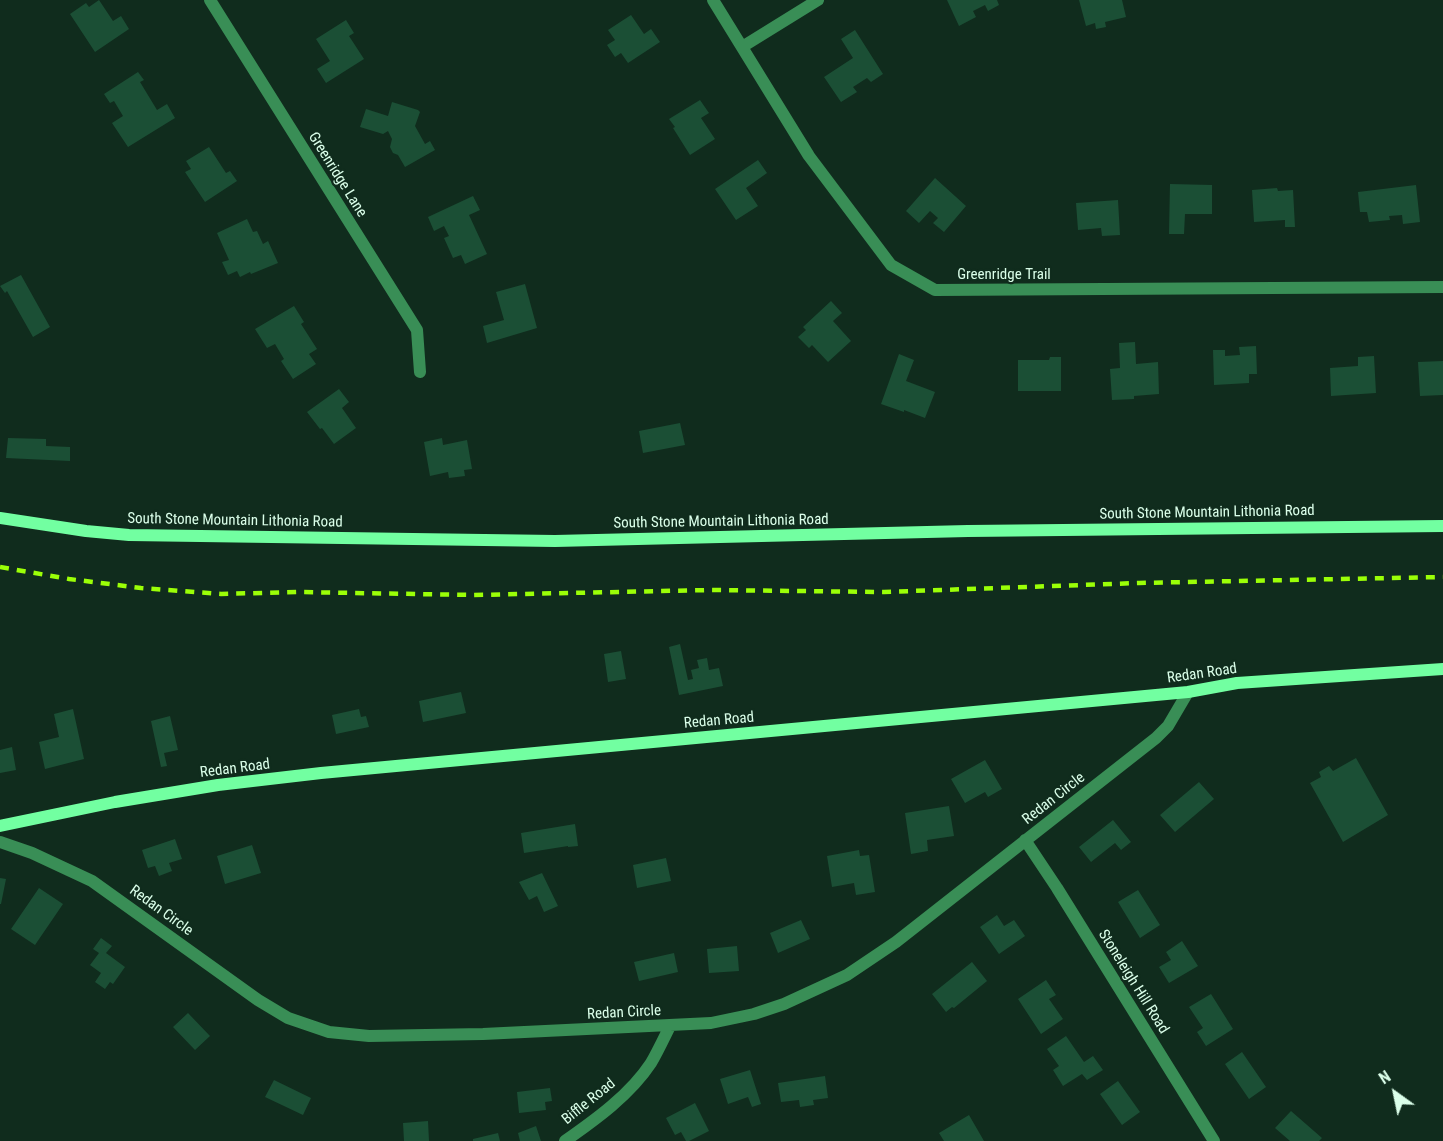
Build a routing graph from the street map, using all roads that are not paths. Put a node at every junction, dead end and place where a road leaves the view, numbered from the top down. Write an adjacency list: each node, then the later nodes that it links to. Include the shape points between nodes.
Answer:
1 (210, 0): 6 (street, Greenridge Lane, via 417,330)
2 (713, 0): 4 (street, Greenridge Trail)
3 (818, 0): 4 (street)
4 (742, 47): 5 (street, Greenridge Trail, via 809,156 891,265 934,290)
5 (1443, 287)
6 (420, 372)
7 (0, 518): 8 (main road, South Stone Mountain Lithonia Road, via 129,535 555,541 968,531)
8 (1443, 526)
9 (1443, 669): 10 (main road, Redan Road, via 1237,683)
10 (1188, 692): 11 (main road, Redan Road, via 333,772 115,802); 12 (street, Redan Circle, via 1156,738)
11 (0, 826)
12 (1025, 840): 14 (street, Redan Circle, via 896,942 847,975 754,1014); 16 (street, Stoneleigh Hill Road)
13 (0, 842): 14 (street, Redan Circle, via 92,881 258,1000 288,1018 329,1032 369,1036 483,1034)
14 (670, 1026): 15 (street, Biffle Road, via 650,1064 624,1096)
15 (565, 1141)
16 (1214, 1141)

